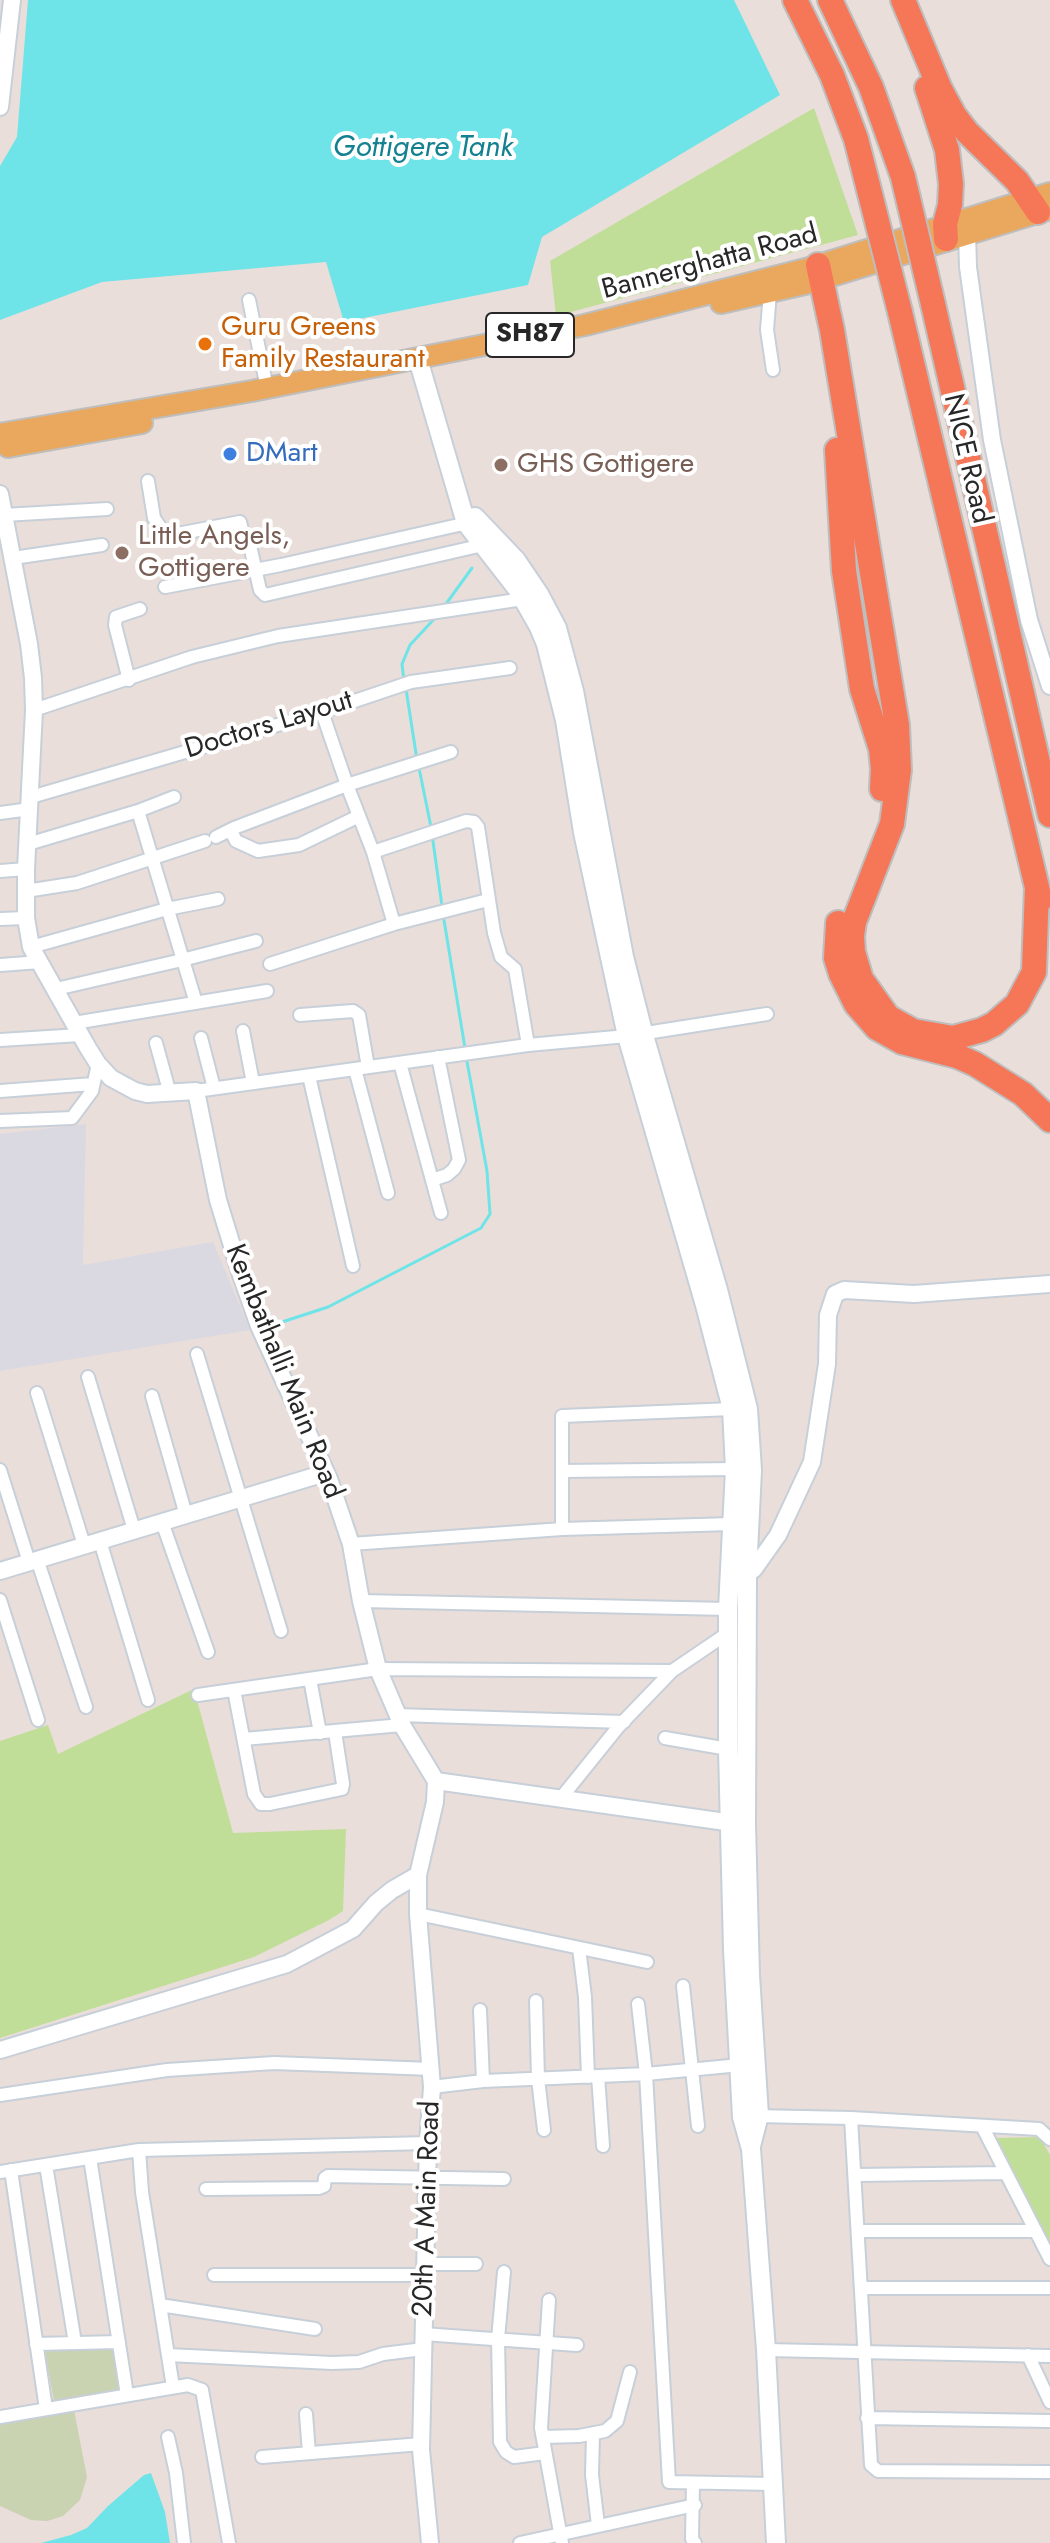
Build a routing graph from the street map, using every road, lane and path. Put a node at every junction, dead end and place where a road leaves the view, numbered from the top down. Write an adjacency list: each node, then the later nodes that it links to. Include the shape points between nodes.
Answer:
1 (12, 0): 6 (street)
2 (795, 0): 48 (highway, NICE Road, bridge, via 856,139)
3 (830, 0): 40 (highway, NICE Road, bridge, via 871,87 903,177)
4 (892, 0): 8 (highway, via 920,64 947,150)
5 (903, 0): 7 (highway, via 954,115)
6 (0, 107)
7 (1042, 203): 8 (main road, Bannerghatta Road / SH87)
8 (952, 232): 9 (main road, Bannerghatta Road / SH87); 31 (street, via 968,267 992,440 1029,620)
9 (813, 274): 10 (main road, Bannerghatta Road / SH87); 12 (main road, Bannerghatta Road / SH87); 48 (highway, via 832,330 897,725 899,770 892,824 852,936 856,966 869,993 888,1017 924,1035 953,1038 994,1024 1017,1004 1034,972); 86 (highway, via 838,455 844,571 862,689 883,769 875,821 838,925 836,958 856,1004 877,1028 918,1048 975,1064 1023,1094)
10 (770, 292): 12 (main road, Bannerghatta Road / SH87); 13 (street, via 767,330)
11 (249, 300): 14 (street)
12 (420, 365): 14 (main road, Bannerghatta Road / SH87); 16 (main road, Bannerghatta Road / SH87); 21 (main road, via 450,476)
13 (773, 370)
14 (267, 388): 15 (main road, Bannerghatta Road / SH87)
15 (0, 434)
16 (0, 448)
17 (148, 481): 25 (street, via 154,518 164,533 238,521)
18 (0, 494): 20 (street)
19 (107, 509): 20 (street)
20 (4, 515): 24 (street)
21 (469, 517): 23 (main road); 25 (street); 70 (main road, via 516,560 557,628 574,691)
22 (102, 545): 24 (street)
23 (483, 545): 25 (street, via 265,595); 27 (main road)
24 (13, 558): 32 (street, via 29,644)
25 (255, 570): 26 (street)
26 (165, 587)
27 (523, 599): 30 (street, via 278,636 192,657); 70 (main road, via 546,644 583,832)
28 (140, 609): 30 (street, via 116,617)
29 (510, 668): 33 (street, Doctors Layout, via 404,684)
30 (129, 680): 32 (street)
31 (1050, 686)
32 (34, 710): 37 (street)
33 (322, 712): 35 (street); 37 (street, Doctors Layout)
34 (451, 752): 35 (street)
35 (347, 785): 41 (street); 42 (street)
36 (174, 797): 38 (street)
37 (30, 803): 39 (street, Doctors Layout); 43 (street)
38 (138, 811): 43 (street); 45 (street)
39 (0, 813)
40 (1050, 815)
41 (359, 816): 42 (street, via 299,845 258,851 236,841); 44 (street)
42 (234, 828): 45 (street)
43 (28, 844): 46 (street)
44 (373, 852): 51 (street, via 474,822); 55 (street)
45 (152, 859): 49 (street, via 77,883); 52 (street)
46 (26, 869): 47 (street); 49 (street)
47 (0, 871)
48 (1037, 887): 57 (highway, NICE Road)
49 (26, 891): 53 (street)
50 (218, 899): 52 (street)
51 (488, 900): 55 (street); 74 (street, via 499,952 515,969)
52 (167, 909): 58 (street); 59 (street)
53 (26, 918): 54 (street); 58 (street)
54 (0, 919)
55 (394, 924): 61 (street)
56 (256, 941): 59 (street)
57 (1050, 941)
58 (31, 947): 60 (street)
59 (182, 960): 63 (street); 65 (street)
60 (40, 962): 62 (street); 63 (street)
61 (270, 964)
62 (0, 965)
63 (56, 989): 68 (street)
64 (267, 991): 65 (street)
65 (196, 1003): 68 (street)
66 (767, 1014): 70 (street)
67 (300, 1015): 78 (street, via 359,1015)
68 (77, 1029): 72 (street); 77 (street)
69 (243, 1031): 80 (street)
70 (635, 1034): 74 (street); 97 (main road); 112 (main road, via 699,1221 748,1409 752,1470)
71 (201, 1038): 82 (street)
72 (0, 1040)
73 (156, 1043): 85 (street)
74 (528, 1045): 75 (street)
75 (438, 1057): 76 (street); 88 (street, via 459,1160 447,1175)
76 (400, 1063): 78 (street); 88 (street)
77 (98, 1064): 81 (street); 85 (street, via 135,1091)
78 (362, 1068): 79 (street); 89 (street)
79 (309, 1076): 80 (street); 91 (street)
80 (253, 1083): 82 (street)
81 (93, 1084): 83 (street); 87 (street, via 72,1118)
82 (214, 1088): 84 (street)
83 (0, 1091)
84 (196, 1091): 85 (street); 101 (street, Kembathalli Main Road, via 218,1200 241,1275)
85 (170, 1094)
86 (1050, 1120)
87 (0, 1121)
88 (432, 1180): 90 (street)
89 (388, 1193)
90 (441, 1213)
91 (353, 1266)
92 (1050, 1284): 112 (street, via 835,1294 828,1315 827,1364 812,1462 778,1535 760,1561)
93 (197, 1354): 102 (street)
94 (88, 1377): 107 (street)
95 (37, 1393): 108 (street)
96 (152, 1396): 103 (street)
97 (732, 1409): 98 (main road); 100 (street, via 562,1416)
98 (735, 1469): 100 (street); 105 (main road)
99 (0, 1470): 110 (street)
100 (562, 1471): 106 (street)
101 (325, 1473): 102 (street); 109 (street, Kembathalli Main Road)
102 (240, 1498): 103 (street); 116 (street)
103 (186, 1515): 104 (street)
104 (162, 1522): 107 (street); 118 (street)
105 (732, 1524): 106 (street); 112 (main road)
106 (562, 1529): 109 (street)
107 (134, 1530): 108 (street)
108 (92, 1543): 110 (street); 124 (street)
109 (351, 1544): 114 (street, Kembathalli Main Road)
110 (33, 1561): 111 (street); 125 (street)
111 (0, 1571)
112 (738, 1574): 115 (main road); 136 (main road)
113 (0, 1600): 126 (street)
114 (361, 1601): 115 (street); 119 (street, Kembathalli Main Road)
115 (728, 1609): 117 (main road)
116 (281, 1631)
117 (728, 1633): 120 (street); 133 (main road)
118 (208, 1652)
119 (378, 1669): 120 (street); 121 (street); 127 (street, Kembathalli Main Road)
120 (672, 1671): 128 (street)
121 (310, 1679): 122 (street); 130 (street)
122 (234, 1690): 123 (street); 132 (street)
123 (198, 1695)
124 (148, 1700)
125 (86, 1707)
126 (38, 1720)
127 (400, 1720): 128 (street); 129 (street); 134 (street, Kembathalli Main Road)
128 (624, 1722): 135 (street)
129 (335, 1732): 130 (street); 132 (street, via 342,1789 270,1804 261,1804 254,1794)
130 (320, 1733): 132 (street)
131 (665, 1738): 133 (street)
132 (244, 1739)
133 (728, 1749): 136 (main road)
134 (436, 1781): 135 (street); 137 (street)
135 (561, 1798): 136 (street)
136 (738, 1824): 146 (main road, via 733,1950); 155 (main road, via 750,1975)
137 (418, 1875): 138 (street, 20th A Main Road); 145 (street, via 376,1903 353,1929 287,1964)
138 (418, 1914): 139 (street); 148 (street, 20th A Main Road)
139 (579, 1948): 140 (street); 150 (street)
140 (647, 1962)
141 (683, 1986): 147 (street)
142 (536, 2001): 151 (street)
143 (638, 2004): 149 (street)
144 (480, 2010): 152 (street)
145 (0, 2050)
146 (740, 2065): 147 (street); 155 (main road)
147 (693, 2068): 149 (street); 157 (street)
148 (432, 2069): 153 (street, 20th A Main Road); 154 (street, via 274,2063 167,2070)
149 (646, 2074): 150 (street); 213 (street, via 669,2482)
150 (593, 2076): 151 (street); 162 (street)
151 (538, 2079): 152 (street); 159 (street)
152 (483, 2081): 153 (street)
153 (432, 2087): 161 (street, 20th A Main Road)
154 (0, 2095)
155 (751, 2116): 156 (street); 191 (main road)
156 (851, 2118): 158 (street); 168 (street)
157 (698, 2126)
158 (982, 2126): 160 (street); 167 (street)
159 (544, 2130)
160 (1048, 2133)
161 (428, 2143): 163 (street); 169 (street, 20th A Main Road)
162 (603, 2146)
163 (139, 2150): 164 (street); 182 (street)
164 (90, 2158): 165 (street); 185 (street)
165 (46, 2165): 166 (street); 187 (street)
166 (5, 2171): 189 (street)
167 (1005, 2173): 168 (street); 173 (street)
168 (856, 2175): 172 (street)
169 (427, 2176): 170 (street); 171 (street, via 328,2176 321,2188); 176 (street, 20th A Main Road)
170 (504, 2179)
171 (206, 2189)
172 (859, 2231): 173 (street); 179 (street)
173 (1036, 2231): 174 (street)
174 (1050, 2259)
175 (476, 2264): 176 (street)
176 (424, 2270): 178 (street); 186 (street, 20th A Main Road)
177 (504, 2272): 184 (street)
178 (214, 2275)
179 (862, 2288): 180 (street); 192 (street)
180 (1050, 2288)
181 (549, 2300): 188 (street)
182 (160, 2305): 183 (street); 193 (street)
183 (315, 2329)
184 (498, 2339): 186 (street); 188 (street); 210 (street, via 500,2442 514,2457)
185 (119, 2342): 187 (street); 198 (street)
186 (423, 2342): 193 (street, via 359,2362); 208 (street, 20th A Main Road)
187 (75, 2343): 189 (street)
188 (547, 2343): 190 (street); 207 (street)
189 (36, 2344): 200 (street)
190 (577, 2345)
191 (766, 2350): 192 (street); 214 (main road)
192 (865, 2353): 194 (street); 203 (street)
193 (168, 2355): 197 (street)
194 (1028, 2355): 195 (street); 199 (street)
195 (1050, 2356)
196 (630, 2372): 205 (street, via 617,2421)
197 (173, 2387): 198 (street); 219 (street, via 202,2390)
198 (127, 2395): 200 (street)
199 (1050, 2402)
200 (46, 2409): 202 (street)
201 (306, 2414): 209 (street)
202 (0, 2417)
203 (867, 2418): 204 (street); 212 (street, via 871,2465 878,2471)
204 (1050, 2421)
205 (593, 2433): 207 (street); 216 (street)
206 (168, 2437): 218 (street)
207 (543, 2437): 210 (street)
208 (421, 2444): 209 (street); 220 (street, 20th A Main Road)
209 (309, 2453): 211 (street)
210 (545, 2453): 217 (street)
211 (262, 2457)
212 (1050, 2472)
213 (693, 2483): 214 (street); 215 (street)
214 (772, 2484): 223 (main road)
215 (695, 2505): 216 (street); 222 (street)
216 (598, 2525): 217 (street)
217 (560, 2538): 221 (street)
218 (184, 2543)
219 (229, 2543)
220 (430, 2543)
221 (520, 2543)
222 (695, 2543)
223 (776, 2543)

